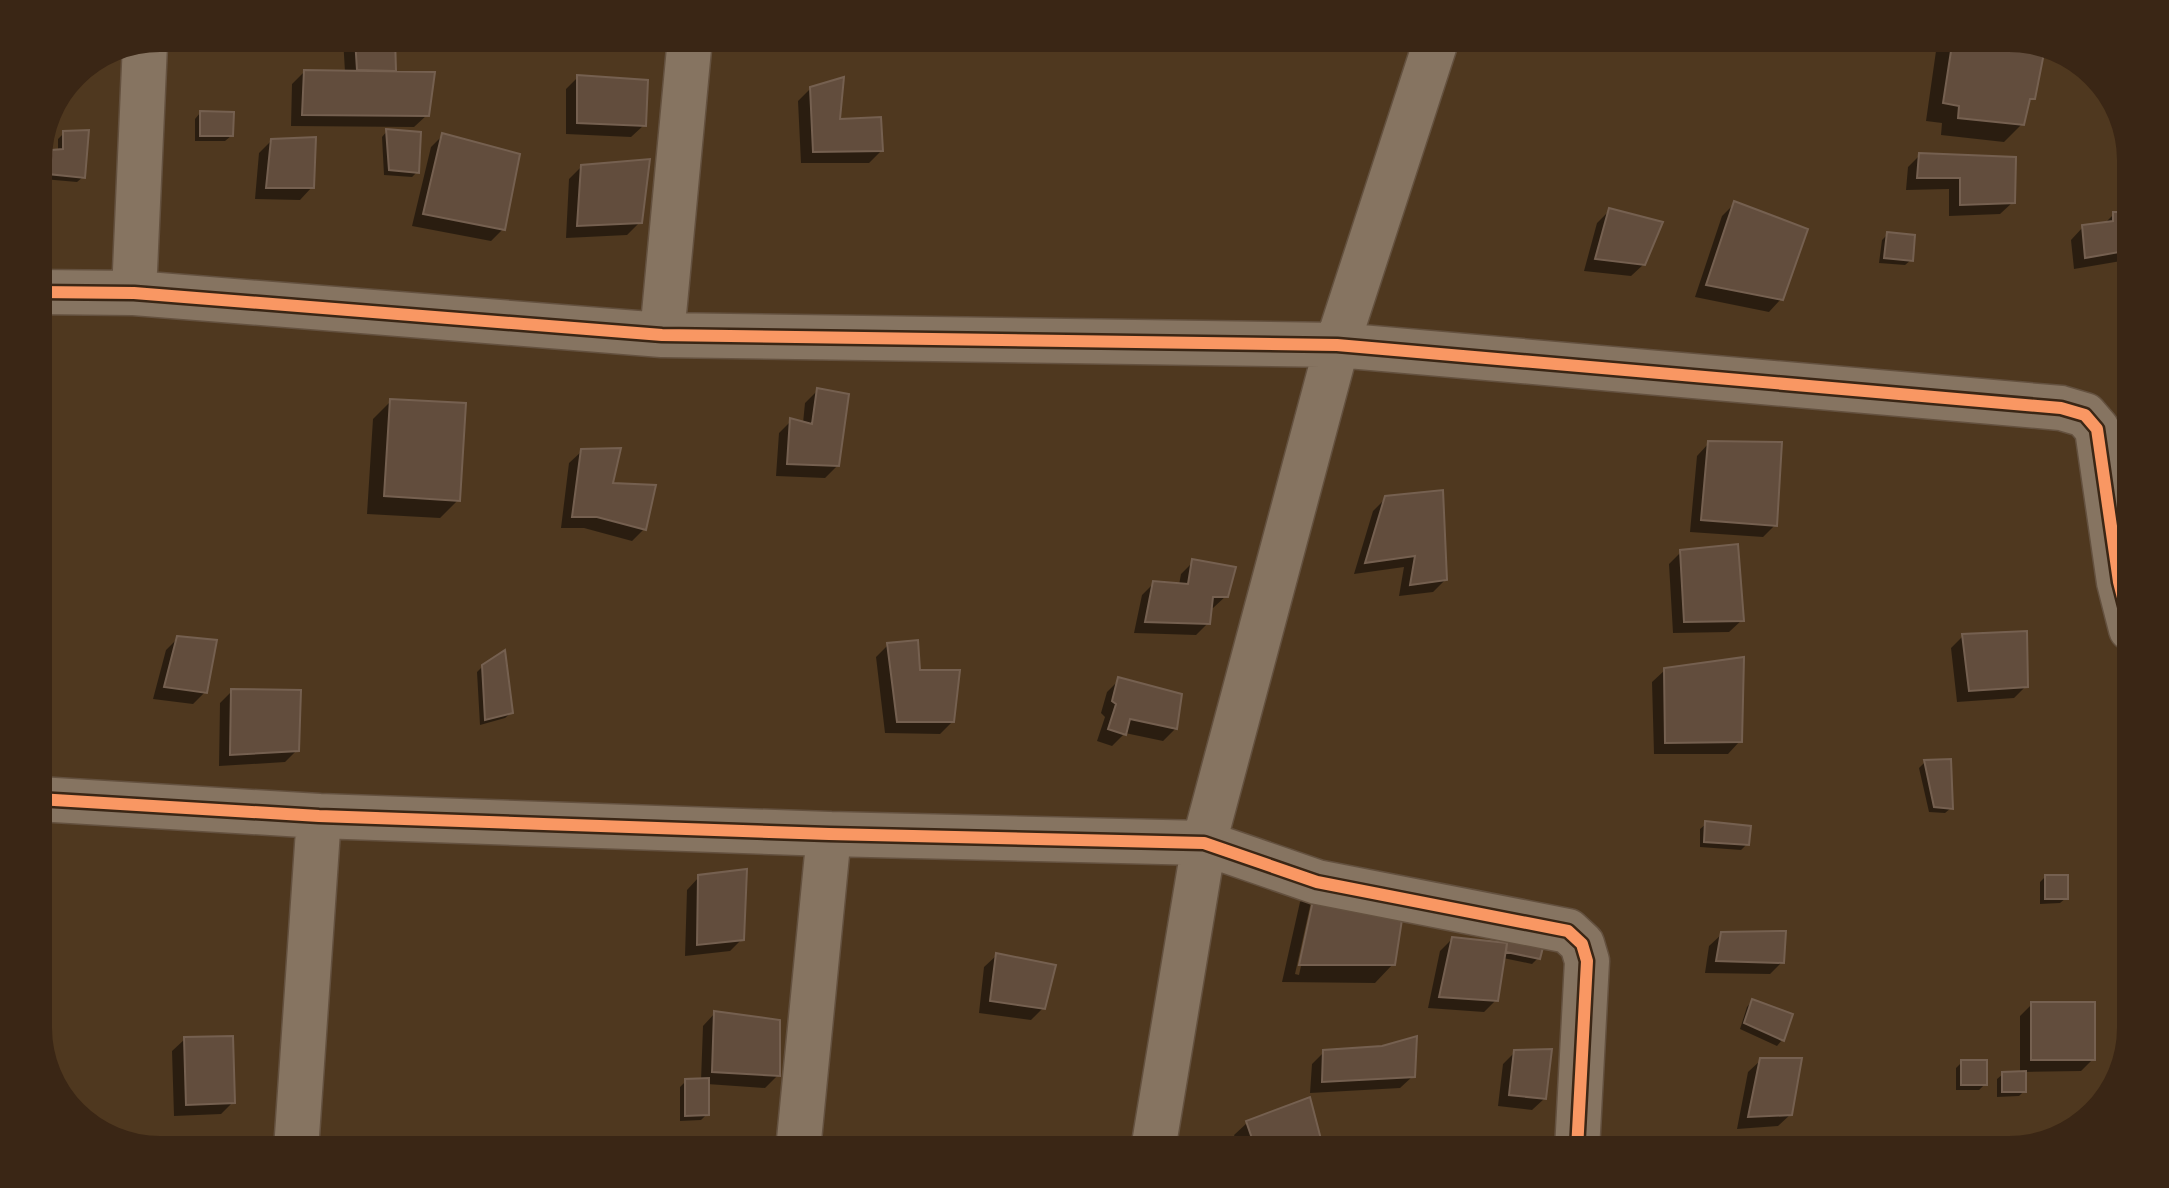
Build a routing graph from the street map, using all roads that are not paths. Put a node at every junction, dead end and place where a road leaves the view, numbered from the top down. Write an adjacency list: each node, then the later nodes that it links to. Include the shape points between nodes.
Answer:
1 (689, 52): 6 (street)
2 (1432, 52): 7 (street)
3 (145, 53): 5 (street)
4 (52, 292): 5 (street)
5 (134, 293): 6 (street)
6 (662, 335): 7 (street)
7 (1337, 345): 8 (street, via 2061,408 2085,415 2097,429); 12 (street)
8 (2117, 568)
9 (52, 800): 10 (street)
10 (319, 816): 11 (street); 13 (street)
11 (829, 834): 12 (street); 14 (street)
12 (1204, 843): 15 (street); 16 (street, via 1317,882 1568,931 1582,944 1587,961)
13 (297, 1136)
14 (799, 1136)
15 (1155, 1136)
16 (1578, 1136)

